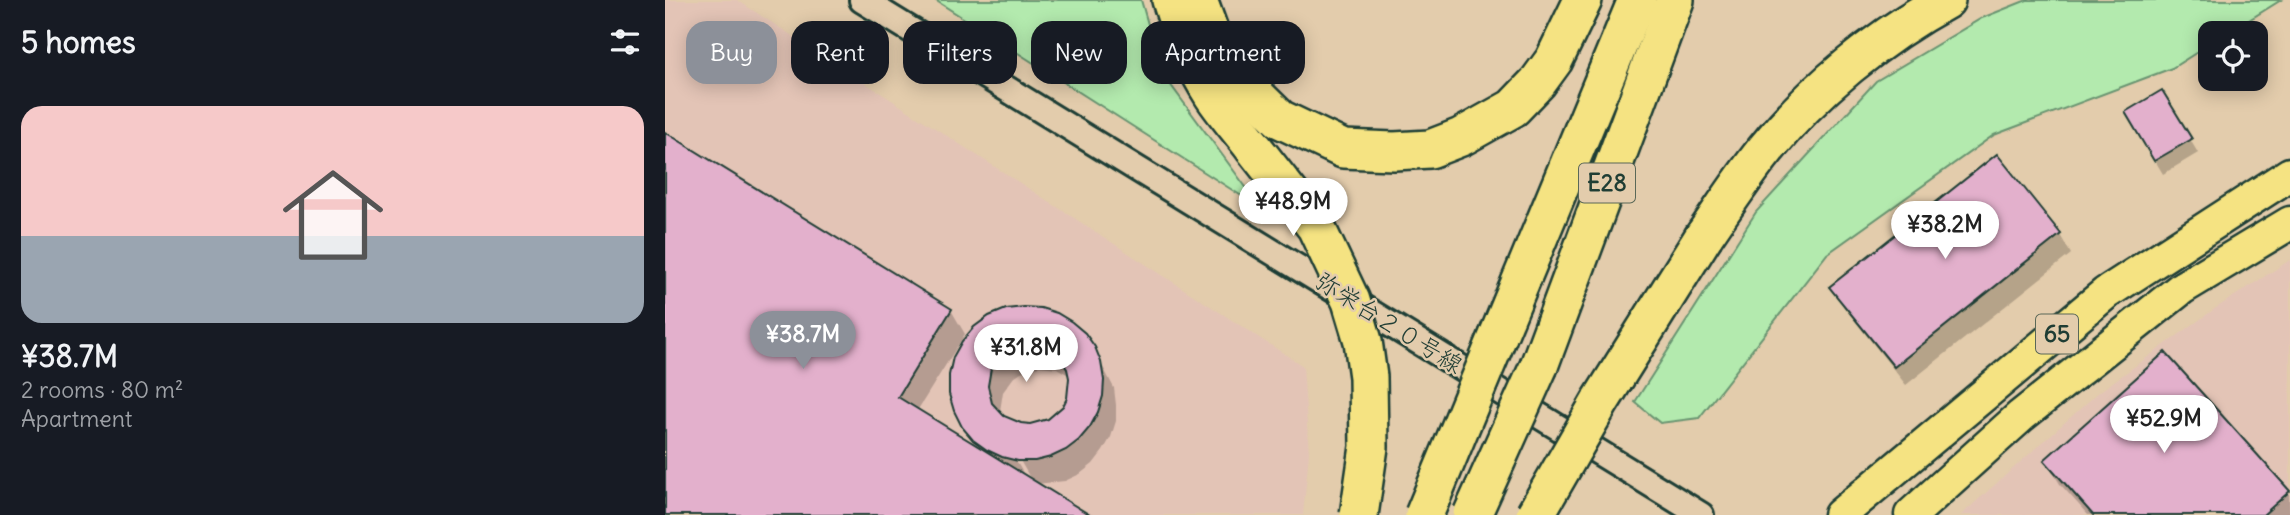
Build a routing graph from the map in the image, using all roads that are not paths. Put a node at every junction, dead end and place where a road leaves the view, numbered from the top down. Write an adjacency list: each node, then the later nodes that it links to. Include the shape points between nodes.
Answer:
1 (862, 0): 14 (street, 弥栄台２０号線)
2 (1171, 0): 10 (highway, bridge, via 1213,95 1316,227 1351,301 1368,377 1369,447)
3 (1198, 0): 4 (highway, via 1230,70 1280,119 1343,149 1394,151 1430,149 1513,107 1554,60)
4 (1583, 0)
5 (1637, 0): 11 (highway, E28, bridge)
6 (1675, 0): 12 (highway, E28, bridge, via 1539,366)
7 (1946, 0): 13 (highway, bridge, via 1895,31 1824,87 1766,148 1704,236)
8 (2290, 174): 15 (main road, 65, via 2106,293)
9 (2290, 223): 16 (main road, 65, via 2182,288 2021,416)
10 (1359, 515)
11 (1424, 515)
12 (1472, 515)
13 (1535, 515)
14 (1701, 515)
15 (1840, 515)
16 (1911, 515)

